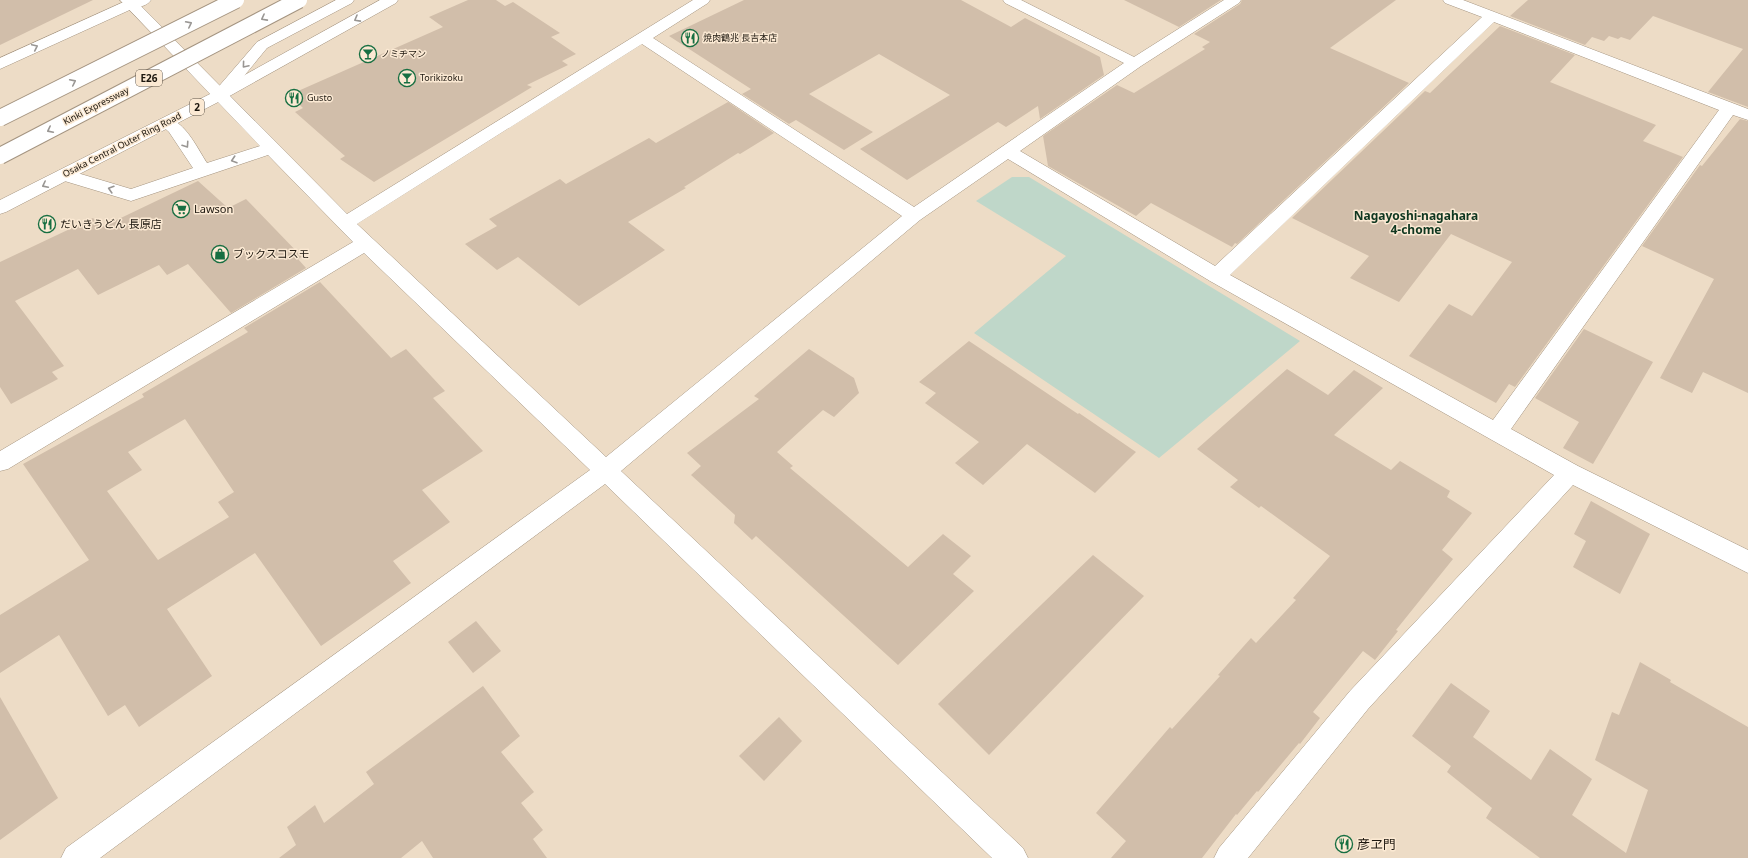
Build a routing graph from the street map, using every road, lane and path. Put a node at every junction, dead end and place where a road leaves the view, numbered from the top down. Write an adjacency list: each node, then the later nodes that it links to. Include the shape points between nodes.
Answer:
1 (236, 0): 17 (main road, one-way to 1, bridge)
2 (298, 0): 21 (main road, Kinki Expressway / E26, one-way to 21, bridge)
3 (347, 0): 14 (main road, one-way to 14, via 262,45)
4 (391, 0): 14 (main road, Osaka Central Outer Ring Road / 2, one-way to 14)
5 (703, 0): 11 (main road)
6 (1010, 0): 13 (main road)
7 (1234, 0): 13 (main road)
8 (1450, 0): 10 (main road)
9 (136, 1): 12 (main road, one-way to 9); 14 (main road)
10 (1492, 16): 15 (main road); 28 (main road)
11 (642, 38): 25 (main road); 26 (main road)
12 (0, 64)
13 (1135, 64): 20 (main road)
14 (220, 95): 18 (main road, Osaka Central Outer Ring Road / 2); 19 (main road)
15 (1729, 108): 16 (main road); 29 (main road)
16 (1748, 115)
17 (0, 118)
18 (167, 122): 22 (main road, one-way to 22, via 175,128); 23 (main road, Osaka Central Outer Ring Road / 2)
19 (271, 148): 22 (main road, one-way to 22); 26 (main road)
20 (1009, 152): 25 (main road); 28 (main road)
21 (0, 156)
22 (203, 170): 23 (main road, one-way to 23, via 131,195)
23 (64, 175): 24 (main road, Osaka Central Outer Ring Road / 2, one-way to 24)
24 (0, 208)
25 (914, 216): 31 (main road)
26 (345, 223): 27 (main road)
27 (366, 243): 30 (main road); 31 (main road)
28 (1217, 276): 29 (main road)
29 (1497, 431): 32 (main road)
30 (0, 462)
31 (607, 470): 34 (main road); 35 (main road)
32 (1570, 473): 33 (main road); 36 (main road, via 1359,700)
33 (1748, 562)
34 (76, 858)
35 (1013, 858)
36 (1228, 858)

